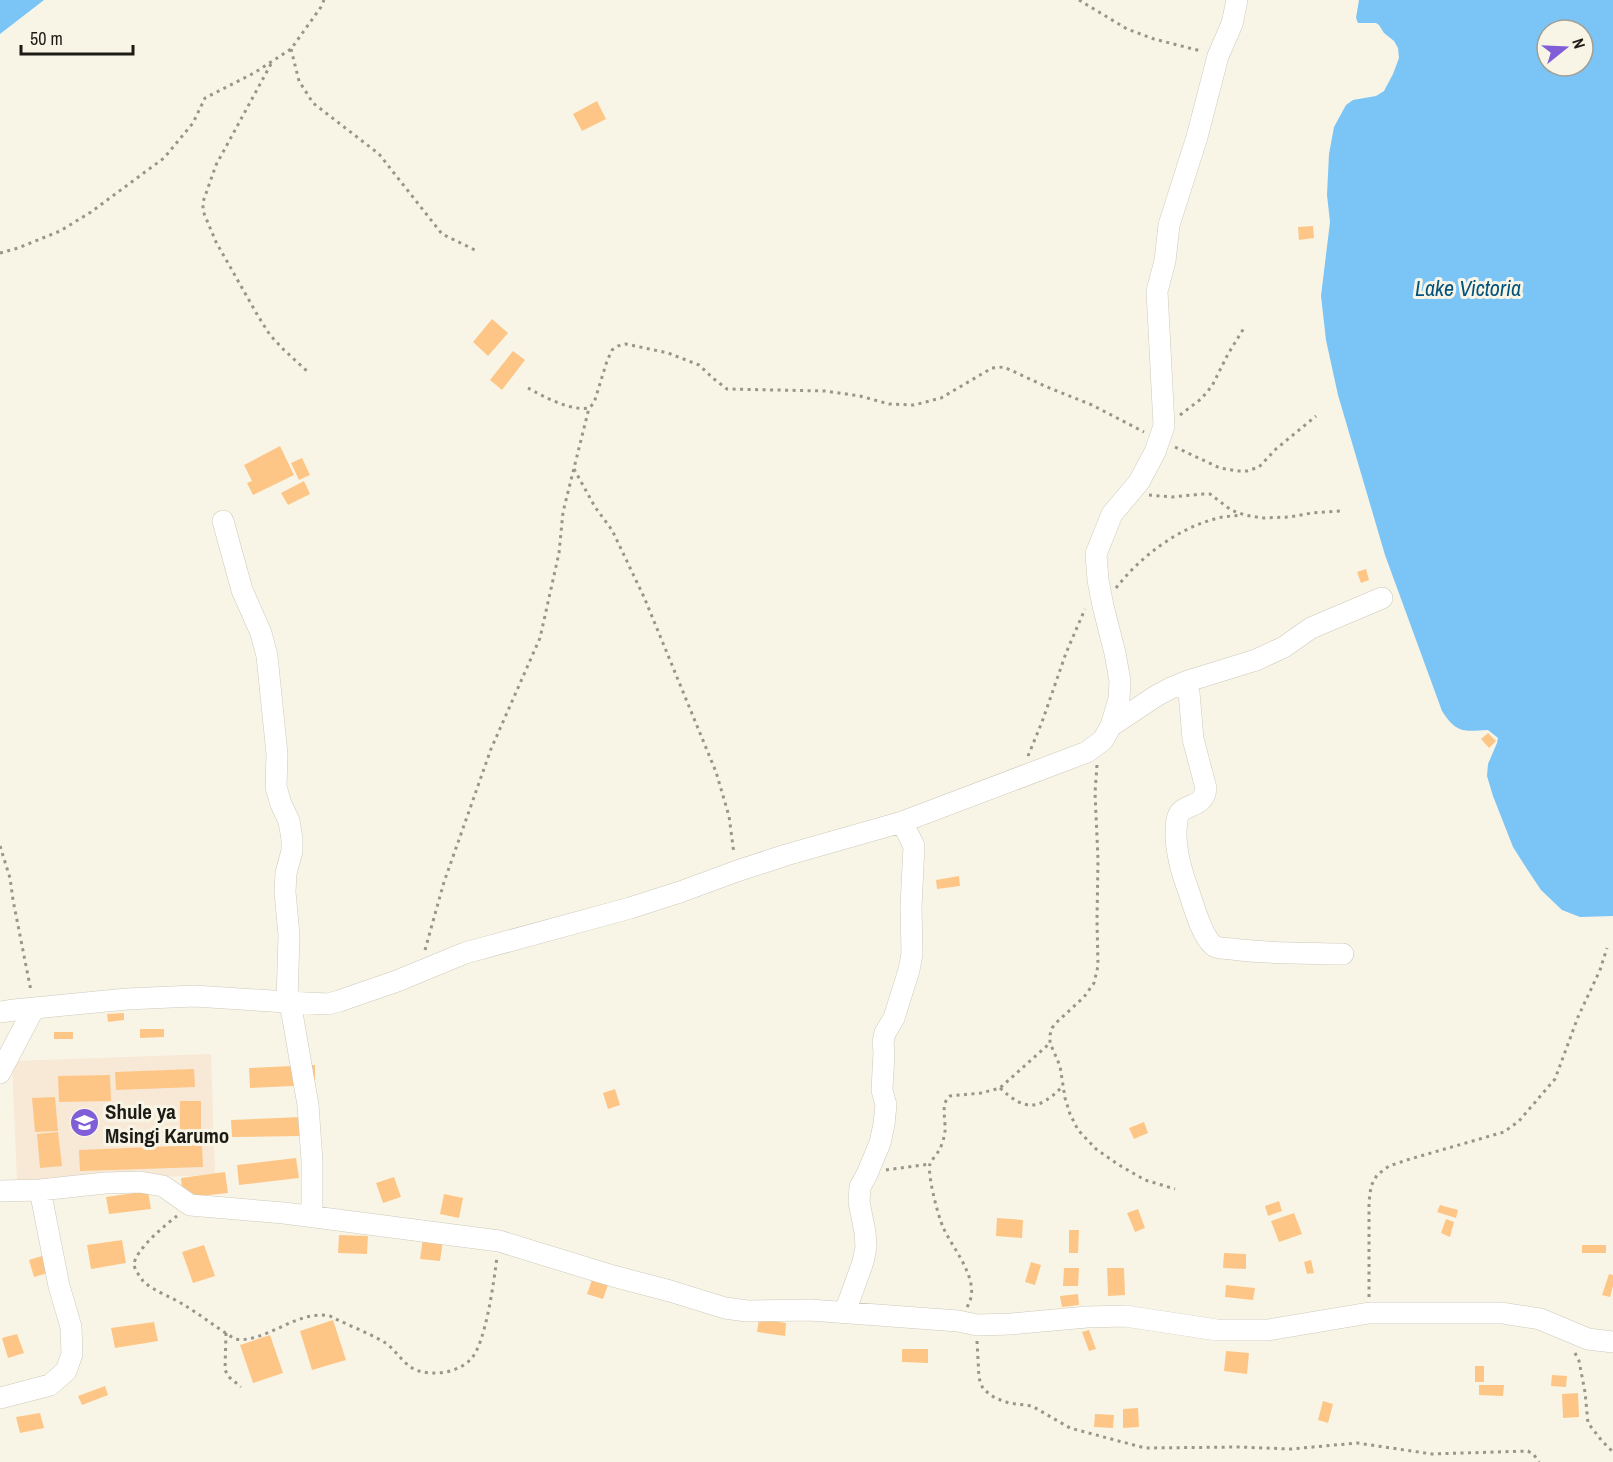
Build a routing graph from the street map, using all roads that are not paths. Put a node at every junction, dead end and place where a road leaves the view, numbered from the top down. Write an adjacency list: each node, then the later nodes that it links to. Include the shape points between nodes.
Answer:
1 (1237, 0): 5 (street, via 1169,225 1157,291 1162,433 1139,482 1112,514 1096,554 1102,606 1120,681 1119,699)
2 (223, 521): 8 (street, via 242,590 265,644 277,754 276,787 291,830 292,851 285,892 289,935)
3 (1382, 598): 4 (street, via 1311,628 1256,660)
4 (1188, 681): 5 (street, via 1156,696); 7 (street, via 1193,739 1206,788 1202,801 1180,813 1177,835 1183,878 1208,940 1216,947 1257,952)
5 (1107, 733): 6 (street, via 1087,752)
6 (902, 822): 8 (street, via 786,855 630,908 465,953 339,1001); 15 (street, via 914,846 912,954 894,1018 882,1042 884,1124 880,1143 860,1187 866,1247)
7 (1343, 954)
8 (287, 1002): 9 (street, via 194,996); 14 (street, via 308,1105)
9 (34, 1008): 10 (street); 11 (street)
10 (0, 1012)
11 (0, 1073)
12 (40, 1190): 13 (street); 14 (street, via 140,1182 163,1186 190,1205); 17 (street, via 71,1327 72,1354 66,1371 50,1385)
13 (0, 1191)
14 (312, 1217): 15 (street, via 499,1241 725,1308)
15 (845, 1312): 16 (street, via 967,1323 1125,1316 1216,1330 1268,1330 1369,1313 1502,1313 1540,1319 1588,1339)
16 (1613, 1342)
17 (0, 1398)

